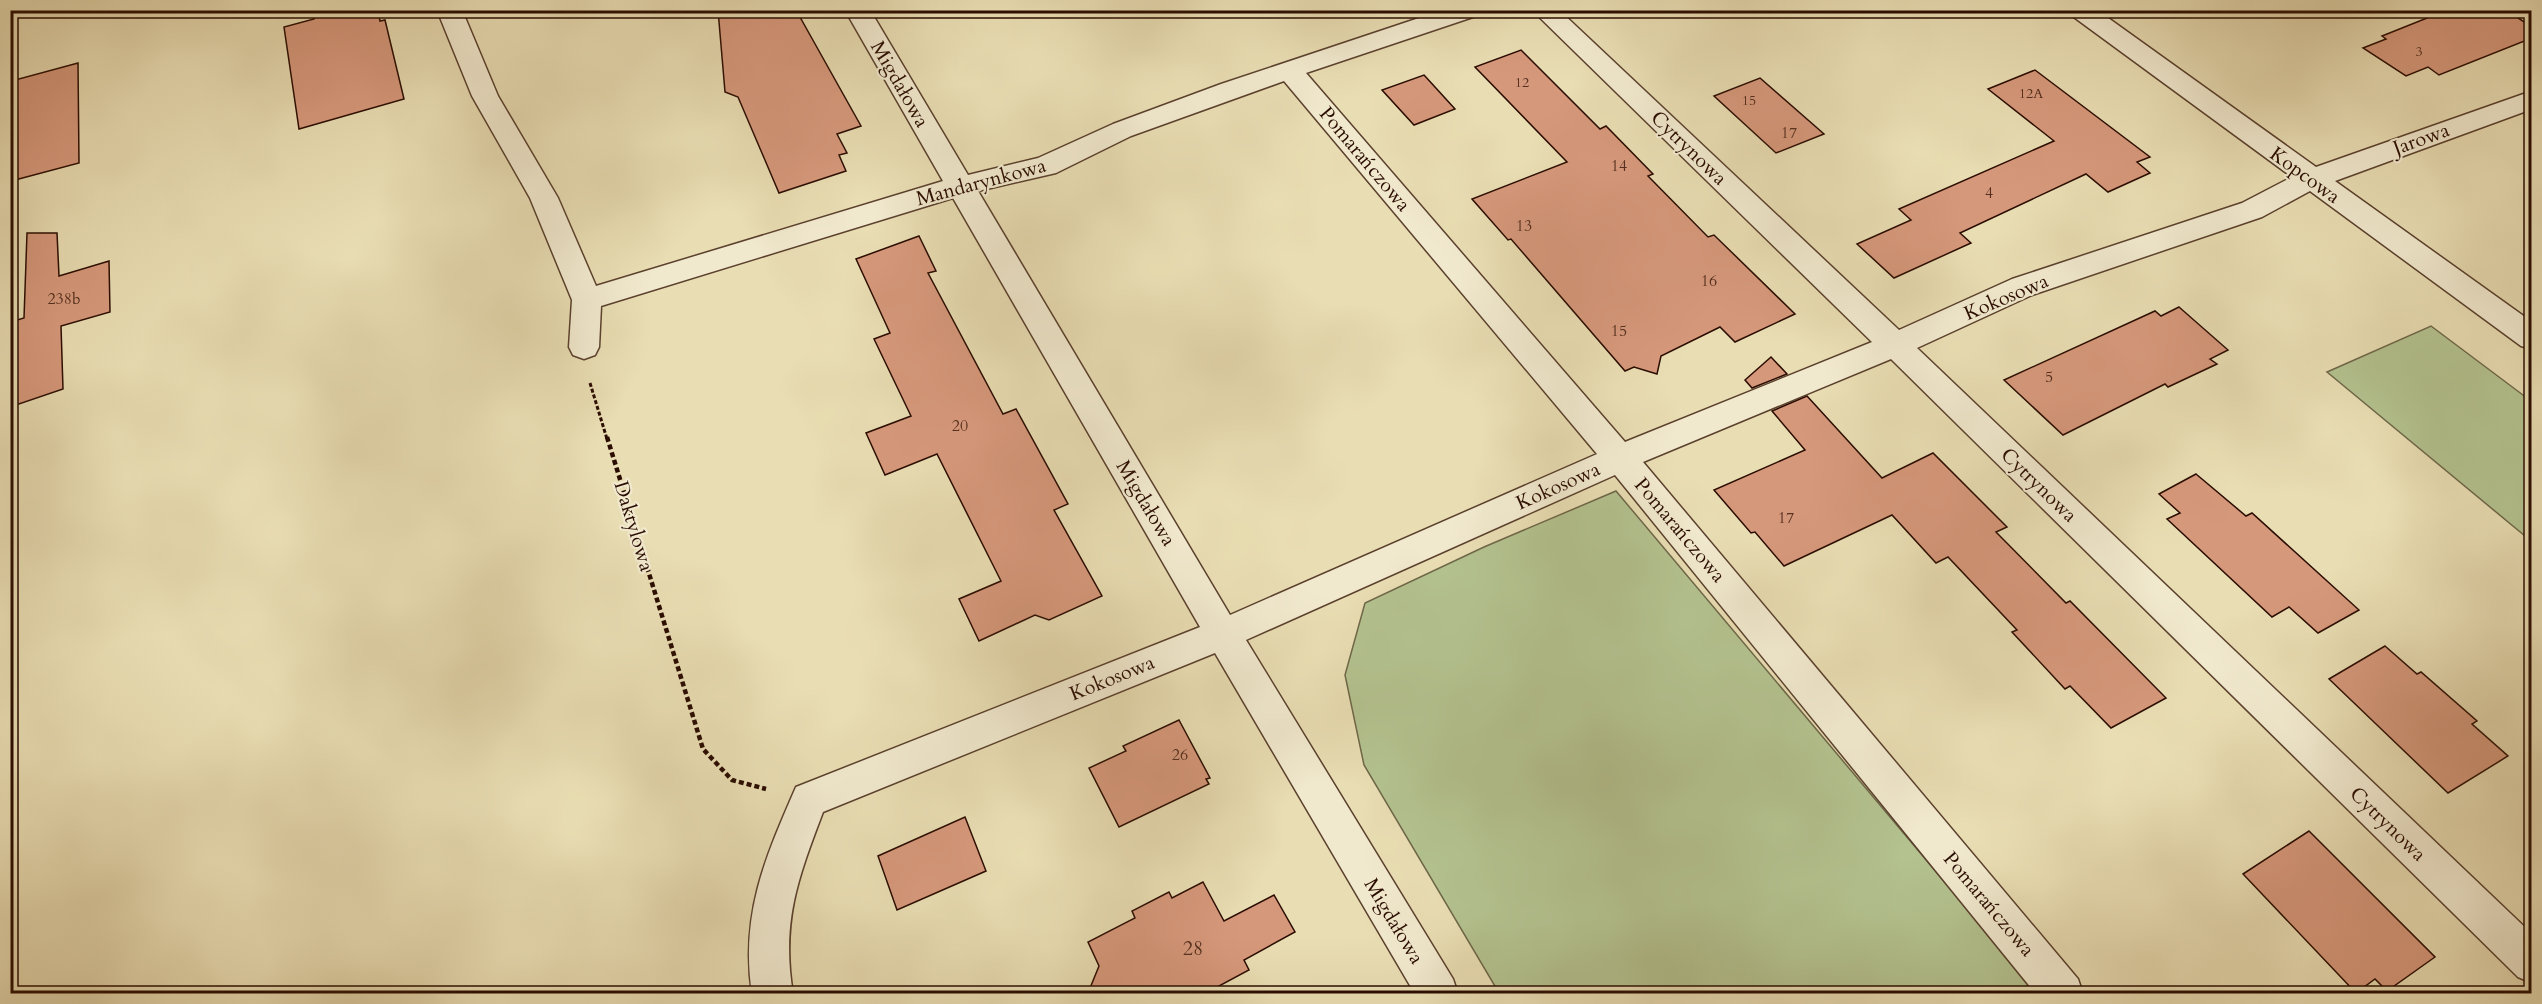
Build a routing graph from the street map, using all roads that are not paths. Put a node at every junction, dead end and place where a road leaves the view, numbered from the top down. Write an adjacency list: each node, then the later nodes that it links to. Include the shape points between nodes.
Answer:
1 (449, 10): 10 (street, via 485,96 544,198)
2 (857, 10): 9 (street, Migdałowa)
3 (1470, 10): 6 (street, Mandarynkowa)
4 (1544, 10): 12 (street, Cytrynowa)
5 (2080, 10): 8 (street, Kopcowa)
6 (1290, 71): 9 (street, Mandarynkowa, via 1122,130 1046,166); 14 (street, Pomarańczowa)
7 (2532, 99): 8 (street, Jarowa)
8 (2311, 179): 11 (street, Kopcowa); 12 (street, Kokosowa, via 2252,210 2022,287)
9 (960, 186): 10 (street, Mandarynkowa); 15 (street, Migdałowa)
10 (587, 300): 13 (street)
11 (2532, 338)
12 (1895, 345): 14 (street, Kokosowa); 16 (street, Cytrynowa)
13 (584, 347)
14 (1620, 458): 15 (street, Kokosowa); 19 (street, Pomarańczowa)
15 (1223, 634): 17 (street, Kokosowa, via 809,800 784,867 769,924); 18 (street, Migdałowa)
16 (2532, 963)
17 (773, 993)
18 (1438, 993)
19 (2063, 993)

